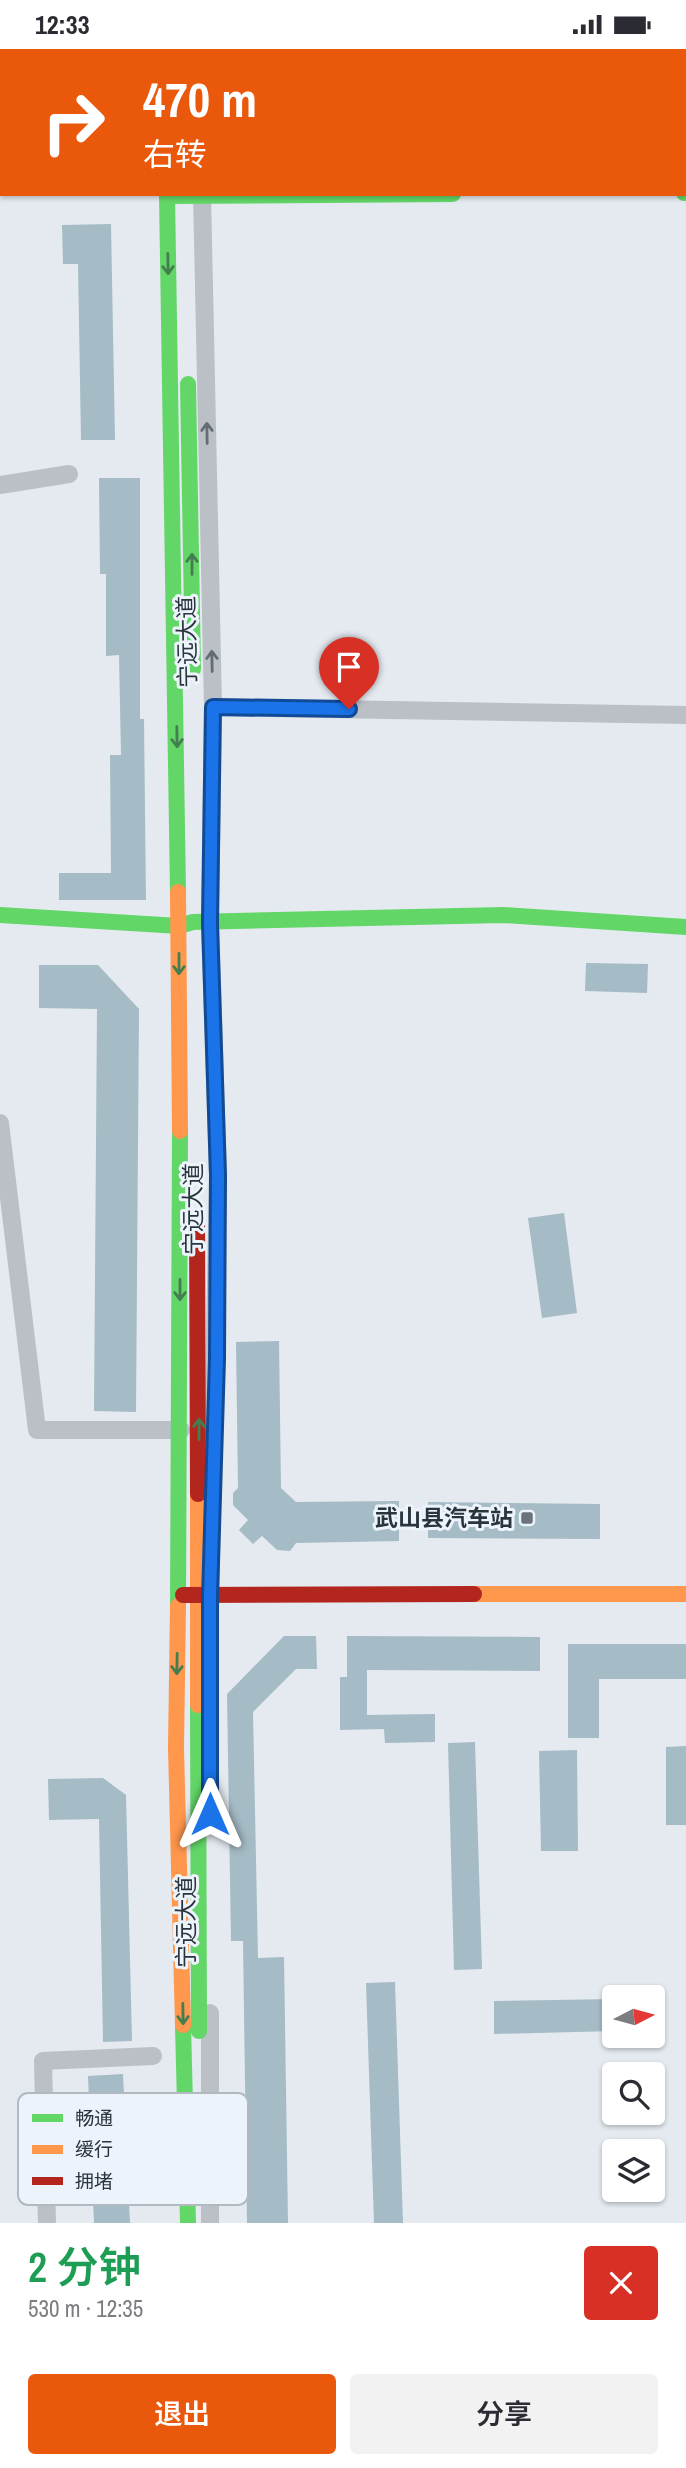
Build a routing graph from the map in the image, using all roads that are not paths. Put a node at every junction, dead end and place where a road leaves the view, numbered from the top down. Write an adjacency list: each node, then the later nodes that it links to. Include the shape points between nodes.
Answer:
1 (174, 196): 4 (main road)
2 (174, 196): 13 (main road, 宁远大道, one-way to 13)
3 (202, 196): 9 (street, 宁远大道, one-way to 3)
4 (186, 332)
5 (187, 372): 8 (main road, 宁远大道, one-way to 5)
6 (69, 474): 7 (street)
7 (0, 485)
8 (193, 687)
9 (213, 707): 10 (street); 13 (street, 宁远大道)
10 (686, 715)
11 (193, 770): 13 (main road, 宁远大道)
12 (0, 915): 13 (main road)
13 (194, 924): 14 (main road, via 503,915); 16 (main road, 宁远大道, one-way to 16); 19 (main road, 宁远大道, one-way to 13); 19 (street, 宁远大道, via 218,1175 217,1359)
14 (686, 927)
15 (0, 1123): 16 (street, via 37,1430)
16 (181, 1430): 18 (main road, 宁远大道)
17 (686, 1594): 19 (main road)
18 (178, 1595): 19 (main road); 22 (main road, 宁远大道, one-way to 22, via 176,1748)
19 (204, 1596): 23 (main road, 宁远大道); 24 (street, 宁远大道)
20 (153, 2056): 21 (street, via 43,2061)
21 (44, 2093)
22 (185, 2093)
23 (201, 2093)
24 (209, 2093)
25 (47, 2205): 29 (street)
26 (188, 2205): 30 (main road, 宁远大道, one-way to 30)
27 (200, 2205): 31 (main road, 宁远大道)
28 (210, 2205): 32 (street, 宁远大道)
29 (47, 2223)
30 (188, 2223)
31 (200, 2223)
32 (210, 2223)

